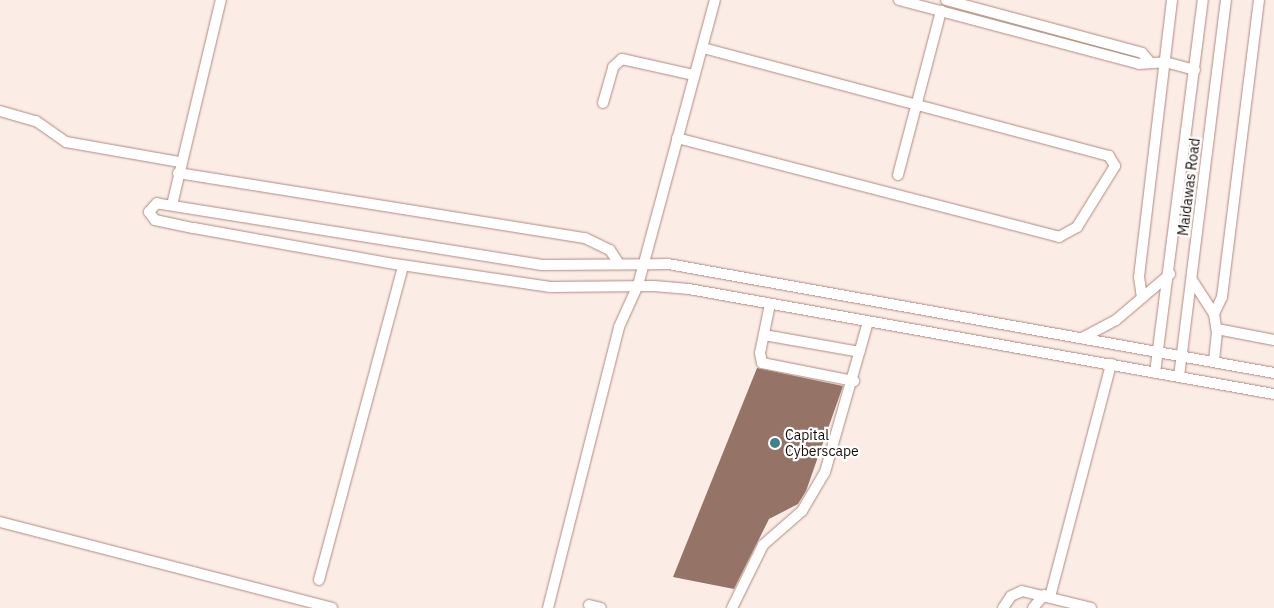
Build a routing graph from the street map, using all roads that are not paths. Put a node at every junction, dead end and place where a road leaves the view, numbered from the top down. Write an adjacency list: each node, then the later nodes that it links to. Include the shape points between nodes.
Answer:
1 (221, 0): 19 (street)
2 (715, 0): 10 (street)
3 (899, 0): 9 (street)
4 (946, 0): 11 (street, via 1142,52)
5 (1172, 0): 12 (street)
6 (1203, 0): 13 (street, Maidawas Road)
7 (1226, 0): 27 (street, Maidawas Road)
8 (1259, 0): 31 (street, via 1223,288)
9 (940, 11): 11 (street, via 1139,64); 16 (street)
10 (702, 48): 14 (street); 16 (street)
11 (1149, 61): 12 (street)
12 (1165, 62): 13 (street); 29 (street, via 1139,277)
13 (1195, 70): 26 (street, Maidawas Road)
14 (694, 76): 15 (street, via 622,59 613,66); 18 (street)
15 (603, 103)
16 (917, 105): 18 (street, via 1109,156 1115,166 1077,227 1060,238); 21 (street)
17 (0, 111): 19 (street, via 36,121 66,142)
18 (677, 138): 23 (street)
19 (180, 162): 20 (street)
20 (178, 173): 22 (street); 24 (street, via 586,238 610,250)
21 (898, 175)
22 (172, 205): 24 (street, via 526,263); 25 (street, via 155,203 150,209 151,218)
23 (644, 263): 24 (street); 28 (street); 35 (street, via 681,266)
24 (619, 264)
25 (403, 266): 28 (street, via 550,287); 48 (street)
26 (1170, 274): 29 (street); 37 (street, Maidawas Road)
27 (1192, 280): 31 (street); 39 (street, Maidawas Road)
28 (638, 285): 30 (street); 52 (street, via 618,327)
29 (1142, 298): 35 (street, via 1116,320)
30 (770, 304): 32 (street); 34 (street)
31 (1214, 314): 33 (street)
32 (868, 322): 38 (street); 41 (street)
33 (1217, 329): 36 (street); 40 (street)
34 (764, 334): 38 (street); 45 (street, via 760,359 766,365)
35 (1084, 337): 37 (street)
36 (1274, 340)
37 (1159, 351): 39 (street); 42 (street, Maidawas Road)
38 (860, 352): 45 (street)
39 (1182, 355): 40 (street); 44 (street, Maidawas Road)
40 (1214, 361): 43 (street)
41 (1111, 364): 42 (street); 49 (street)
42 (1156, 373): 44 (street)
43 (1274, 373)
44 (1179, 377): 46 (street)
45 (854, 381): 54 (street, via 825,472 802,511 758,552)
46 (1274, 394)
47 (0, 522): 51 (street)
48 (319, 580)
49 (1047, 596): 55 (street, via 1018,592 1007,600); 56 (street); 57 (street)
50 (588, 605): 53 (street)
51 (332, 608)
52 (548, 608)
53 (600, 608)
54 (732, 608)
55 (1003, 608)
56 (1033, 608)
57 (1091, 608)

